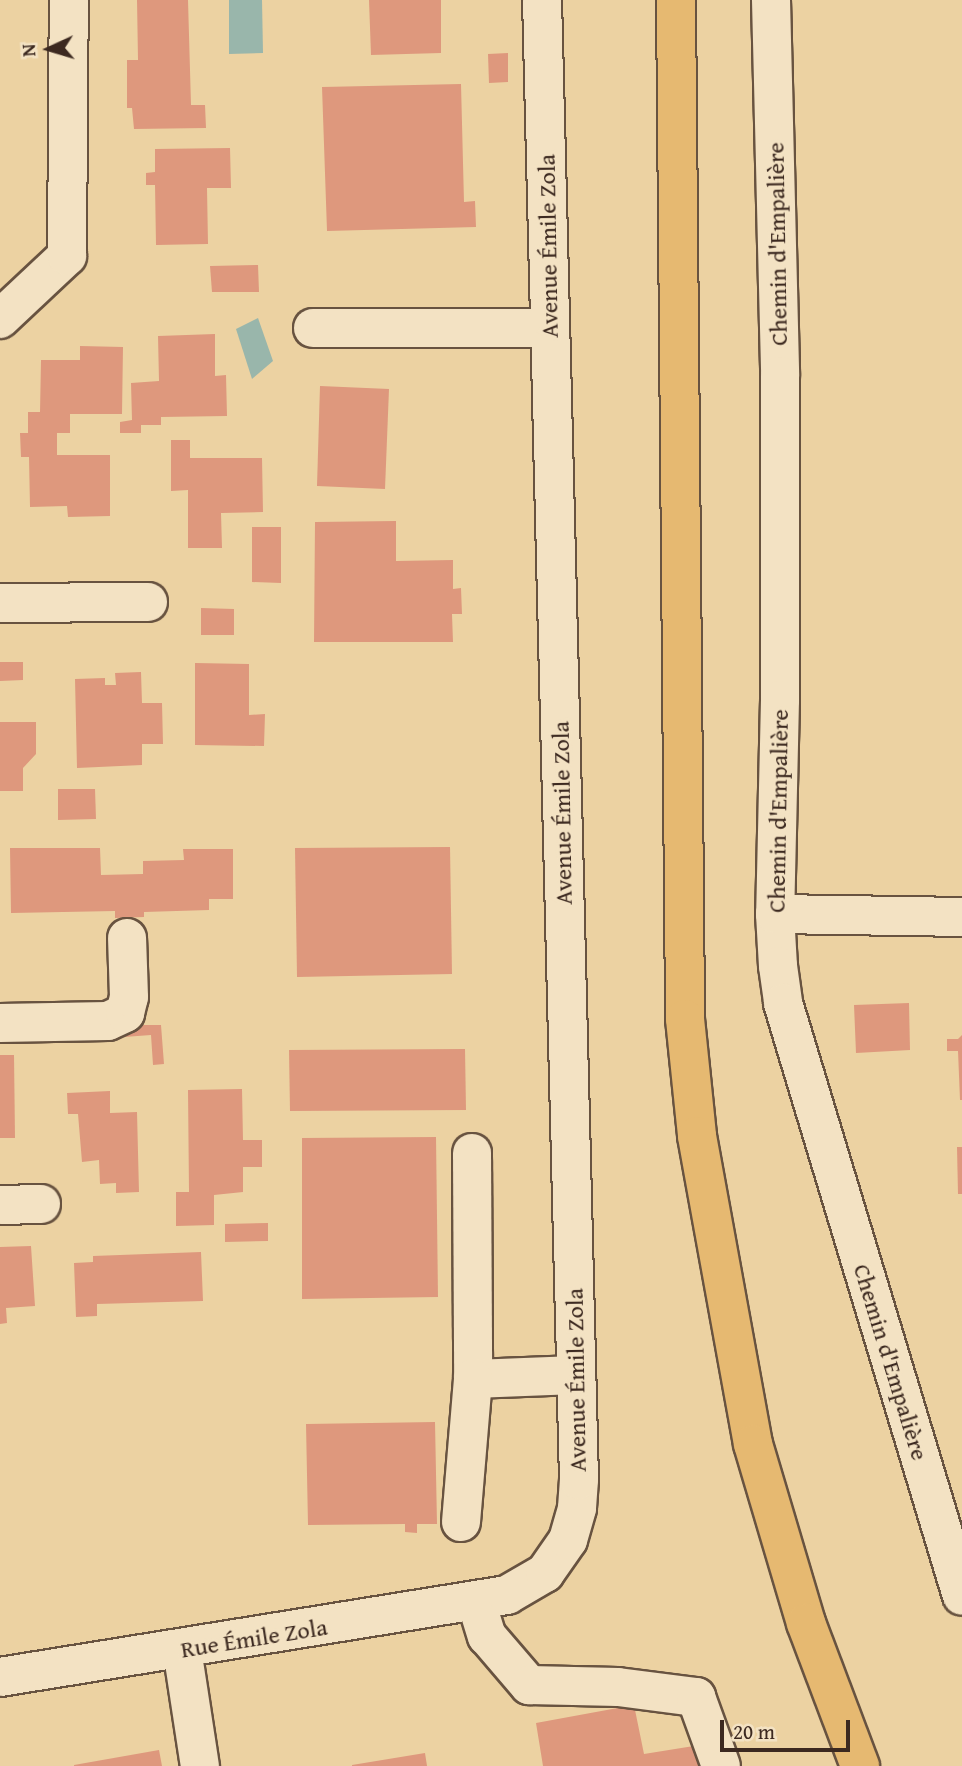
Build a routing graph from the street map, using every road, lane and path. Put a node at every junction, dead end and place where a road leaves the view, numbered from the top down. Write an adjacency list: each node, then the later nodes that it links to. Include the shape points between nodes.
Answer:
1 (69, 0): 5 (street, via 67,256)
2 (542, 0): 7 (street, Avenue Émile Zola)
3 (676, 0): 22 (main road, via 685,1018 697,1136 753,1444)
4 (771, 0): 10 (street, Chemin d'Empalière, via 780,398)
5 (0, 320)
6 (313, 328): 7 (street)
7 (550, 328): 17 (street, Avenue Émile Zola)
8 (148, 602): 9 (street)
9 (0, 603)
10 (775, 914): 11 (street); 20 (street, Chemin d'Empalière, via 783,1003)
11 (962, 917)
12 (127, 938): 13 (street, via 129,997 125,1013 108,1021)
13 (0, 1023)
14 (472, 1153): 18 (street)
15 (41, 1204): 16 (street)
16 (0, 1205)
17 (576, 1375): 18 (street); 21 (street, Avenue Émile Zola, via 579,1480 568,1540 545,1573)
18 (473, 1379): 19 (street)
19 (461, 1522)
20 (962, 1596)
21 (491, 1598): 23 (street, Rue Émile Zola); 26 (street, via 487,1636 528,1685 696,1697)
22 (806, 1623): 27 (main road); 28 (main road)
23 (182, 1649): 24 (street, Rue Émile Zola); 25 (street)
24 (0, 1677)
25 (200, 1766)
26 (721, 1766)
27 (832, 1766)
28 (860, 1766)

